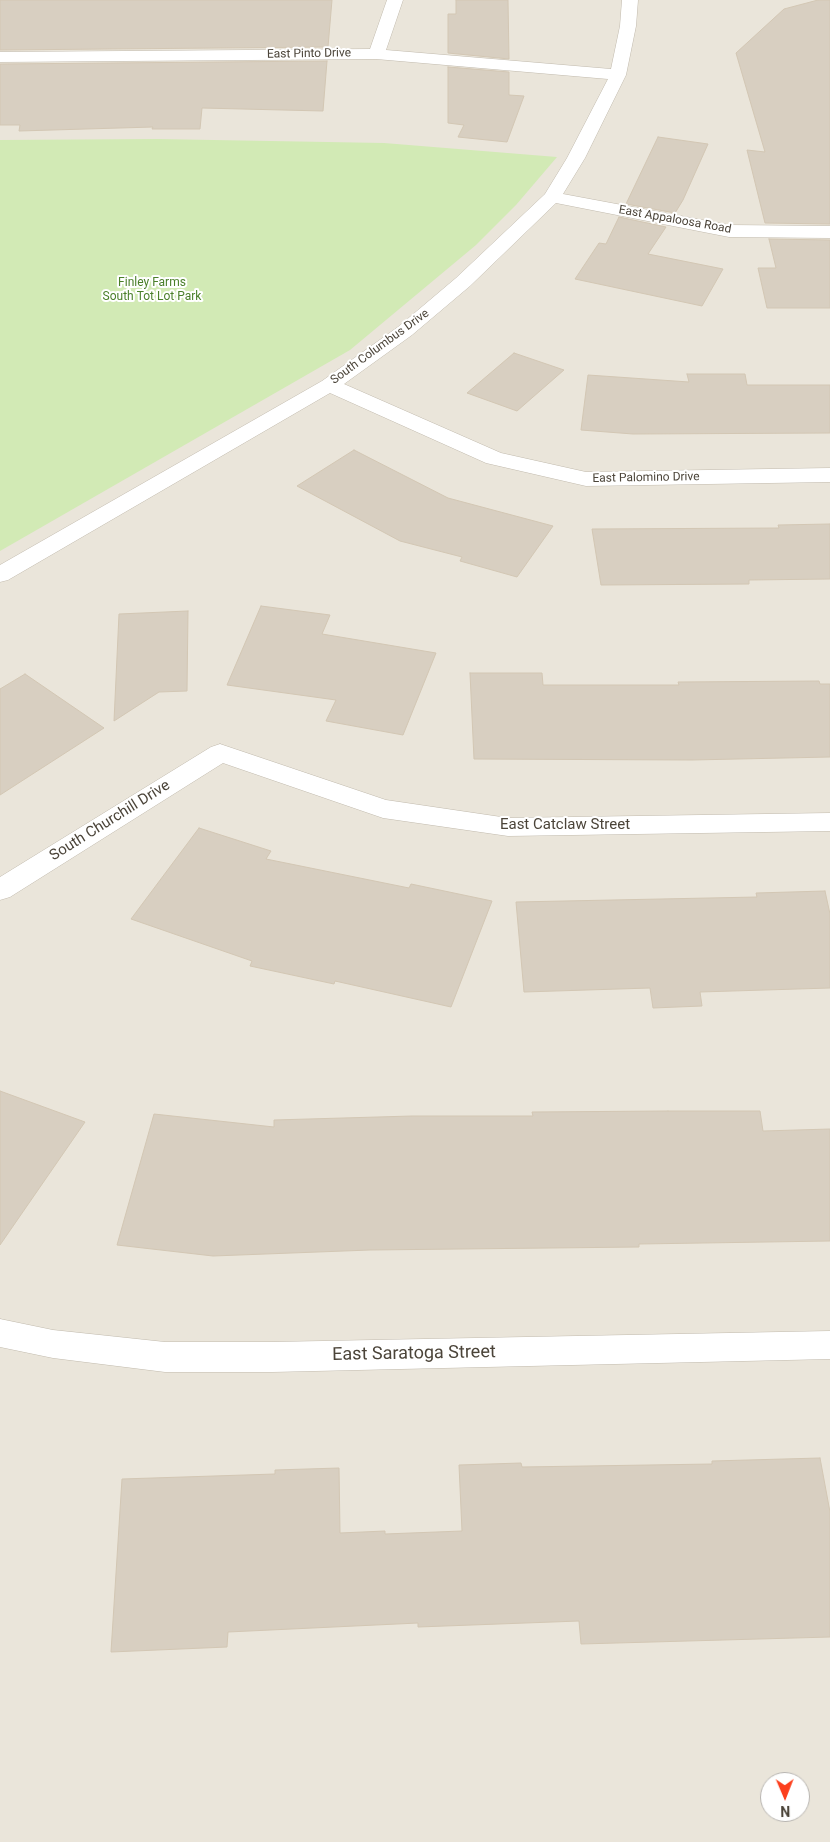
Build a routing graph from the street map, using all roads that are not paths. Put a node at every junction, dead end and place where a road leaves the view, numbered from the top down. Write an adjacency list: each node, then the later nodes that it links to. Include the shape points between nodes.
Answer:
1 (395, 0): 3 (street)
2 (630, 0): 5 (street, South Columbus Drive)
3 (376, 54): 4 (street, East Pinto Drive); 5 (street, East Pinto Drive)
4 (0, 57)
5 (618, 75): 6 (street, South Columbus Drive, via 576,158)
6 (552, 197): 7 (street, East Appaloosa Road, via 728,231); 8 (street, South Columbus Drive, via 406,331)
7 (830, 232)
8 (329, 384): 9 (street, East Palomino Drive, via 494,458 586,479); 10 (street, South Columbus Drive)
9 (830, 475)
10 (0, 575)
11 (220, 753): 12 (street, East Catclaw Street, via 384,809 508,827); 13 (street, South Churchill Drive)
12 (830, 822)
13 (0, 890)
14 (0, 1333): 15 (street, East Saratoga Street, via 53,1344 165,1357)
15 (830, 1345)

